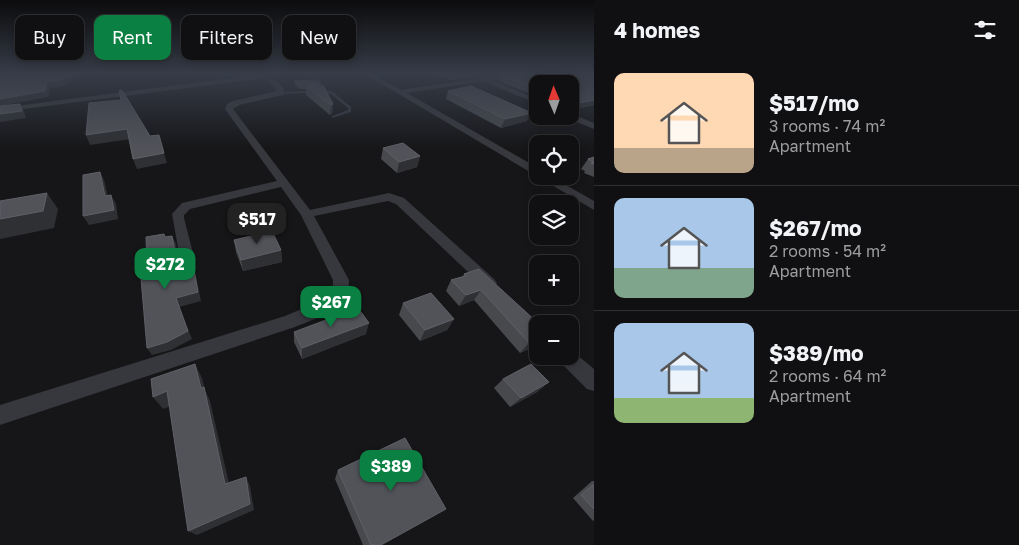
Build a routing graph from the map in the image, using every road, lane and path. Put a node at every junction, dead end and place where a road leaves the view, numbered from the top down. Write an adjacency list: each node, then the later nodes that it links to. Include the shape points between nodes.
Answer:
1 (80, 99): 5 (street)
2 (252, 99): 10 (street, via 236,103 229,109)
3 (339, 99): 6 (lane, via 350,110)
4 (414, 99): 9 (street)
5 (0, 110)
6 (333, 117)
7 (579, 120): 8 (street)
8 (594, 126)
9 (529, 168)
10 (283, 182): 13 (street); 14 (street, via 186,206 178,218)
11 (558, 185): 12 (street)
12 (594, 206)
13 (307, 214): 15 (street, via 389,198 400,201); 18 (street, via 340,280 341,291 334,303 289,322)
14 (186, 253)
15 (494, 288)
16 (576, 365): 17 (street)
17 (594, 382)
18 (0, 415)

